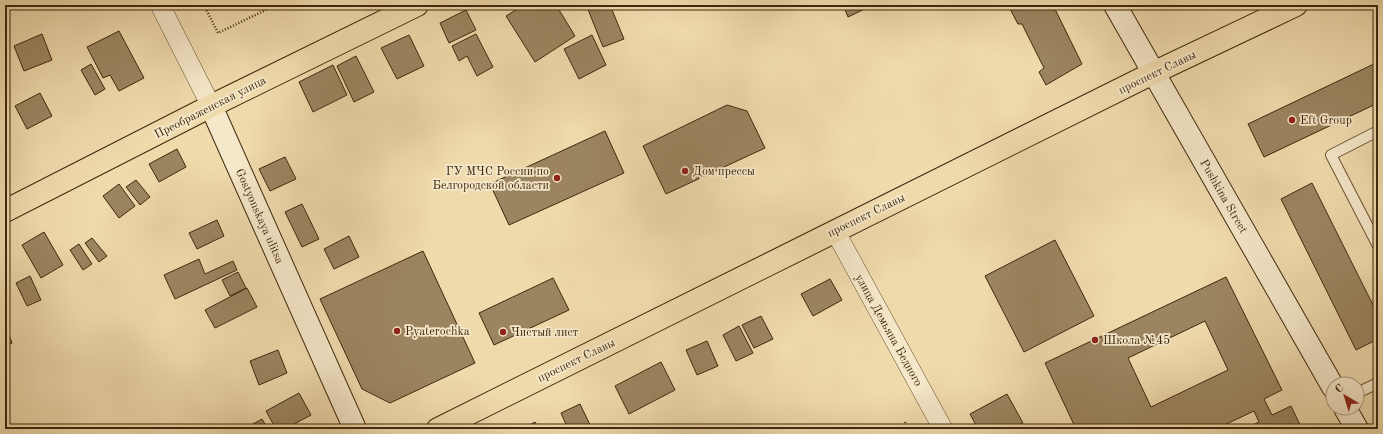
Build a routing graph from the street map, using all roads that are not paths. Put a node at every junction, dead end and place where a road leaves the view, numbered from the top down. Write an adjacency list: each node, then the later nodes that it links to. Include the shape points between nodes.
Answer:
1 (160, 5): 6 (street, Gostyonskaya ulitsa)
2 (416, 5): 6 (main road, Преображенская улица)
3 (1114, 5): 5 (street, Pushkina Street)
4 (1296, 5): 5 (main road, проспект Славы)
5 (1153, 73): 9 (main road, проспект Славы); 11 (street, Pushkina Street)
6 (211, 106): 8 (main road, Преображенская улица); 15 (street, Gostyonskaya ulitsa)
7 (1378, 130): 10 (lane, via 1331,155)
8 (5, 211)
9 (835, 231): 16 (main road, проспект Славы); 17 (street, улица Демьяна Бедного)
10 (1378, 246)
11 (1327, 376)
12 (1378, 383): 13 (lane)
13 (1365, 389)
14 (1350, 416): 18 (street)
15 (355, 429)
16 (438, 429)
17 (943, 429)
18 (1357, 429)

